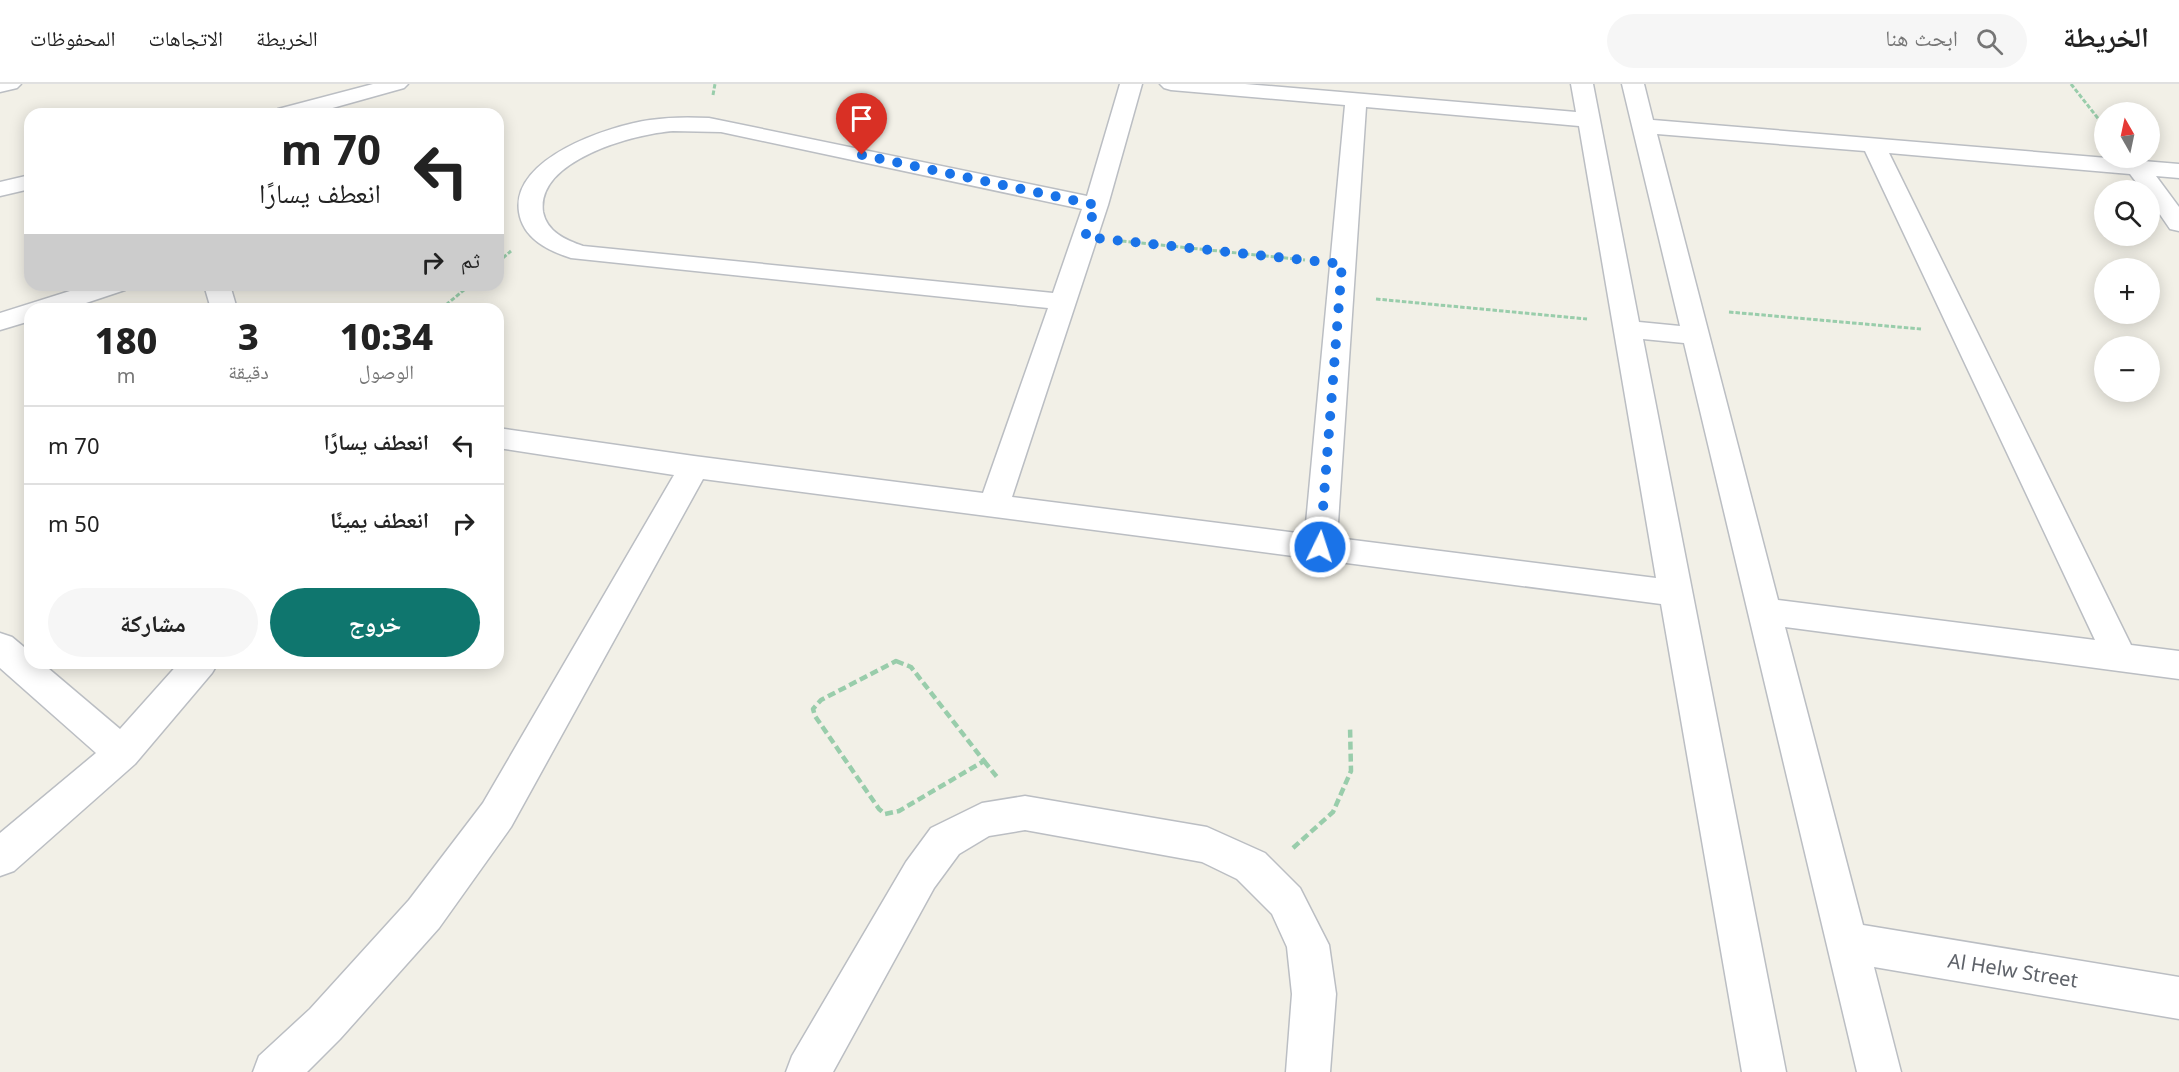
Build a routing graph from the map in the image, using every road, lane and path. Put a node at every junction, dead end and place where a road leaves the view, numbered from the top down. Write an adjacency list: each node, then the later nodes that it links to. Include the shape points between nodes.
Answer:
1 (10, 84): 8 (street)
2 (397, 84): 10 (street)
3 (1131, 84): 21 (street)
4 (1171, 84): 9 (street)
5 (1582, 84): 12 (street)
6 (1633, 84): 13 (street)
7 (2071, 84): 11 (path)
8 (0, 86)
9 (1356, 100): 12 (street); 24 (street)
10 (308, 108)
11 (2094, 113)
12 (1589, 120): 34 (street)
13 (1644, 126): 14 (street); 33 (street)
14 (1874, 146): 15 (street); 35 (street)
15 (2094, 164)
16 (2138, 168): 22 (street)
17 (2148, 168): 18 (street)
18 (2179, 171)
19 (24, 183): 20 (street)
20 (2, 187)
21 (1096, 205): 23 (street); 28 (street, via 721,125 669,124 627,131 589,144 557,163 536,184 529,208 538,230 555,243 580,253)
22 (2179, 224)
23 (1085, 237): 24 (path); 28 (street)
24 (1342, 264): 27 (street)
25 (97, 291): 29 (street)
26 (463, 291): 30 (path)
27 (1339, 295): 34 (path); 39 (street)
28 (1063, 302): 38 (street)
29 (60, 303)
30 (448, 303)
31 (24, 314): 32 (street)
32 (0, 322)
33 (1692, 322): 34 (street); 35 (path); 41 (street)
34 (1627, 326): 40 (street)
35 (1964, 333): 43 (street)
36 (504, 439): 37 (street)
37 (694, 467): 38 (street); 55 (street, via 497,815 424,914 325,1024)
38 (994, 505): 39 (street)
39 (1320, 547): 40 (street)
40 (1676, 593): 58 (street)
41 (1764, 611): 43 (street); 53 (street)
42 (0, 647): 46 (street)
43 (2120, 657): 45 (street)
44 (890, 662): 44 (path, via 821,700 813,709 879,809 890,814 984,761 911,667)
45 (2179, 665)
46 (24, 668)
47 (25, 669): 50 (street)
48 (195, 669): 50 (street)
49 (1350, 726): 52 (path, via 1351,771 1333,812 1299,845)
50 (122, 753): 51 (street)
51 (0, 858)
52 (1251, 866): 56 (street, via 1207,845 1025,813 982,820 945,841 920,875); 57 (street, via 1286,901 1308,945 1314,994)
53 (1846, 942): 54 (street, Al Helw Street); 59 (street)
54 (2179, 998)
55 (275, 1072)
56 (808, 1072)
57 (1308, 1072)
58 (1764, 1072)
59 (1879, 1072)

